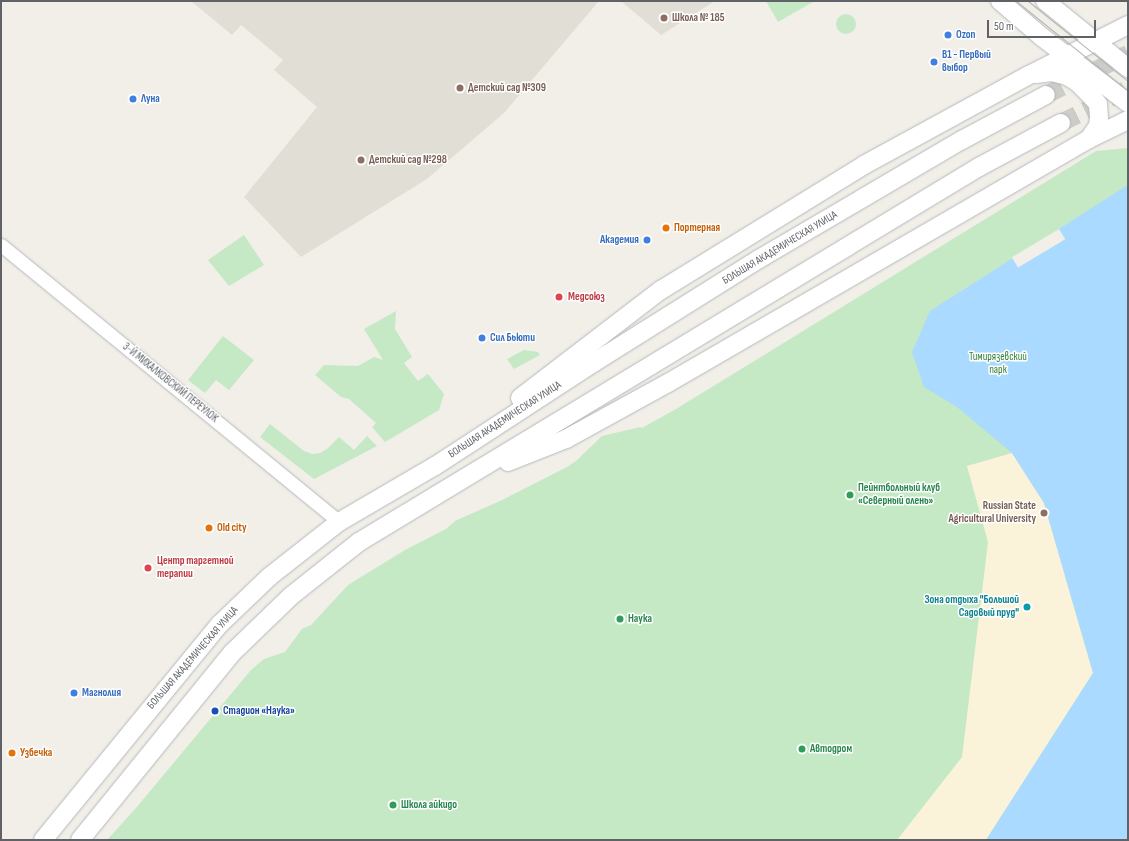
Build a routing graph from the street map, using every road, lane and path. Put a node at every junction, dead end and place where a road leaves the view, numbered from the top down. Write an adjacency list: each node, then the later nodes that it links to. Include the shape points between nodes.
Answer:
1 (1000, 1): 5 (main road)
2 (1045, 1): 4 (main road)
3 (1128, 25): 4 (main road)
4 (1095, 41): 5 (main road); 6 (main road)
5 (1067, 56): 7 (main road); 9 (main road)
6 (1128, 68)
7 (1029, 76): 12 (main road, via 1059,73 1076,82 1092,97 1098,104 1099,118 1098,126); 14 (main road, via 864,165 662,290)
8 (1046, 95): 14 (main road, БОЛЬШАЯ АКАДЕМИЧЕСКАЯ УЛИЦА, via 962,140 759,259)
9 (1128, 103)
10 (1128, 120): 12 (main road)
11 (1061, 123): 15 (main road, via 979,167)
12 (1089, 139): 15 (main road, via 566,439)
13 (1, 245): 16 (street, 3-Й МИХАЛКОВСКИЙ ПЕРЕУЛОК)
14 (435, 466): 16 (main road, БОЛЬШАЯ АКАДЕМИЧЕСКАЯ УЛИЦА)
15 (459, 482): 18 (main road, via 360,542 291,596 261,624 232,653)
16 (339, 522): 17 (main road, БОЛЬШАЯ АКАДЕМИЧЕСКАЯ УЛИЦА, via 269,577 220,624)
17 (44, 840)
18 (80, 840)

